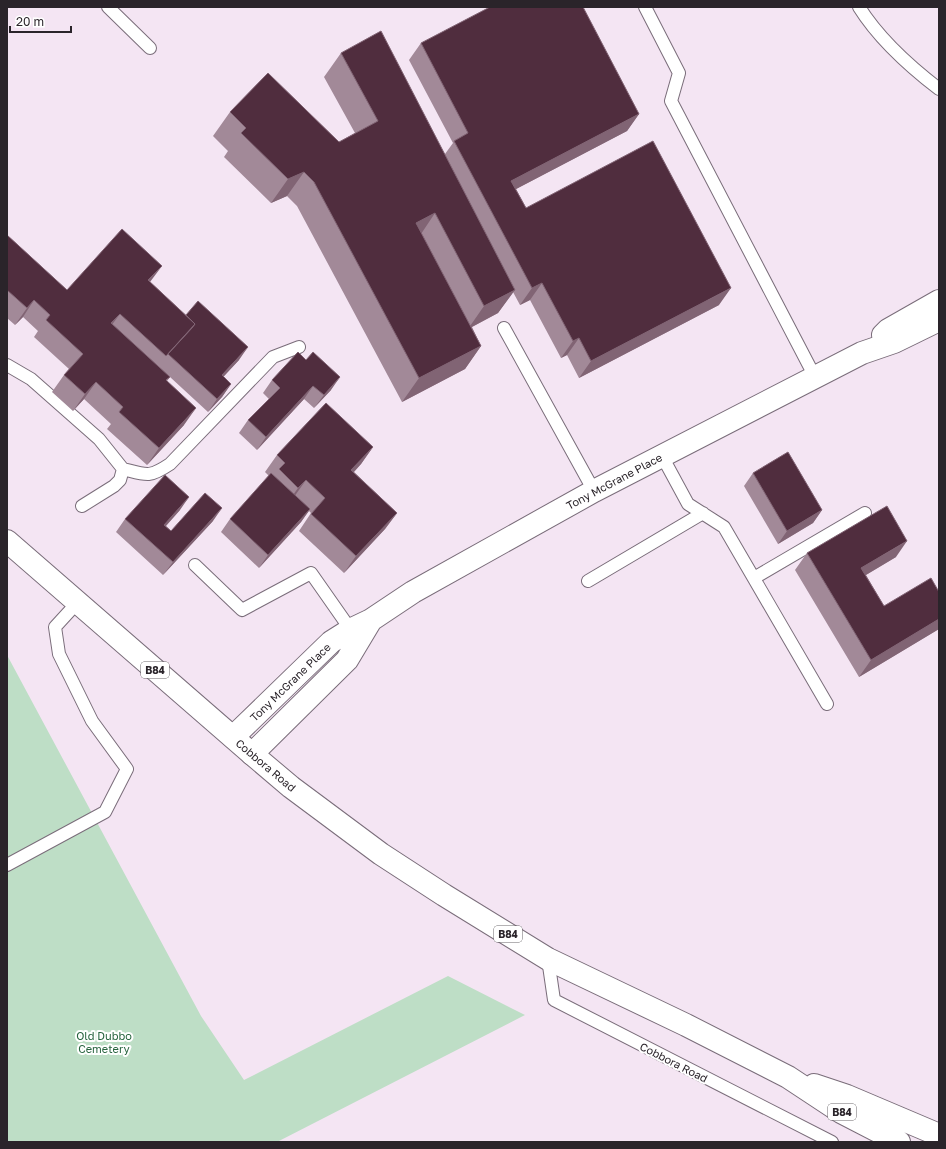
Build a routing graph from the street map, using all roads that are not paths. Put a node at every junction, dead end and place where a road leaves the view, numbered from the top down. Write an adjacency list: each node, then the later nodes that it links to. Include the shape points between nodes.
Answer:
1 (108, 7): 4 (lane)
2 (645, 7): 12 (lane, via 679,73 671,101)
3 (859, 7): 5 (lane, via 883,39)
4 (150, 48)
5 (939, 89)
6 (939, 300): 10 (main road, Tony McGrane Place, via 888,330)
7 (939, 320): 10 (main road, Tony McGrane Place, via 894,342)
8 (504, 328): 15 (lane)
9 (299, 347): 14 (lane, via 273,357 170,464 156,473 146,475)
10 (862, 353): 12 (main road, Tony McGrane Place)
11 (7, 365): 14 (lane, via 30,379 99,439)
12 (816, 377): 13 (main road, Tony McGrane Place)
13 (662, 456): 15 (main road, Tony McGrane Place); 17 (lane, via 688,504)
14 (123, 469): 16 (lane, via 120,480 114,486)
15 (594, 491): 24 (main road, Tony McGrane Place, via 413,592 371,620)
16 (82, 506)
17 (703, 513): 21 (lane, via 724,526); 22 (lane)
18 (865, 513): 21 (lane)
19 (7, 541): 23 (main road, Cobbora Road / B84)
20 (195, 565): 24 (lane, via 242,610 311,573)
21 (754, 578): 25 (lane)
22 (588, 581)
23 (77, 603): 26 (main road, Cobbora Road / B84); 28 (lane, via 55,626 59,654 92,721 127,768 105,812)
24 (354, 635): 26 (main road, Tony McGrane Place, via 331,642); 27 (main road, Tony McGrane Place, via 347,660)
25 (827, 704)
26 (233, 737): 27 (main road, Cobbora Road / B84)
27 (252, 754): 29 (main road, Cobbora Road / B84, via 291,787 381,854)
28 (7, 866)
29 (548, 959): 30 (main road, Cobbora Road / B84); 32 (lane, Cobbora Road, via 554,1000)
30 (788, 1077): 31 (main road, Cobbora Road / B84, via 847,1096); 33 (main road, Cobbora Road / B84, via 841,1112)
31 (939, 1135)
32 (832, 1142)
33 (899, 1142)

